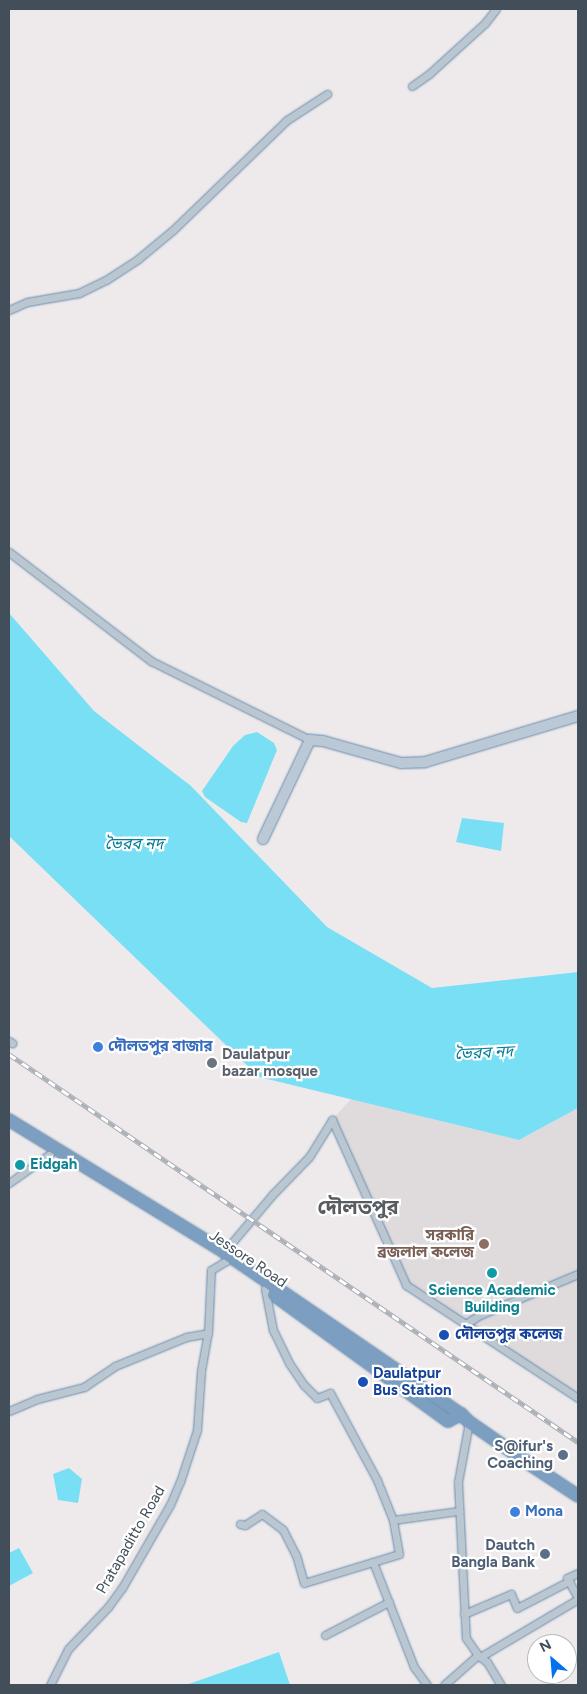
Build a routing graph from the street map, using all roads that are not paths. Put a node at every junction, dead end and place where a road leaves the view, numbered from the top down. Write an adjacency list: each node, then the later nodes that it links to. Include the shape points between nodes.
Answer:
1 (496, 9): 2 (street, via 485,23)
2 (412, 86)
3 (327, 94): 4 (street, via 287,120 173,230 130,264 79,293 27,302)
4 (9, 310)
5 (9, 552): 7 (street, via 151,661)
6 (578, 716): 7 (street, via 425,762 401,763)
7 (310, 740): 8 (street)
8 (263, 839)
9 (9, 1120): 13 (highway, Jessore Road)
10 (9, 1128): 11 (highway, Jessore Road)
11 (50, 1154): 12 (street); 13 (highway, Jessore Road)
12 (9, 1184)
13 (225, 1256): 15 (highway, Jessore Road); 16 (street, via 272,1195 309,1157 332,1120 406,1284); 17 (street, Pratapaditto Road, via 211,1270); 20 (highway, Jessore Road)
14 (578, 1274): 16 (street)
15 (265, 1289): 20 (highway, Jessore Road, via 448,1421); 23 (street, via 272,1330 289,1363 317,1398 330,1393 377,1480)
16 (468, 1323): 18 (street)
17 (208, 1333): 19 (street, via 186,1337 115,1366 84,1387 37,1399); 33 (street, Pratapaditto Road, via 201,1371 197,1430 170,1505 122,1588 68,1649)
18 (578, 1398)
19 (9, 1411)
20 (465, 1418): 21 (highway, Jessore Road); 22 (street, via 458,1482)
21 (578, 1496)
22 (459, 1511): 23 (street); 30 (street)
23 (393, 1520): 25 (street, via 399,1554)
24 (240, 1524): 25 (street, via 245,1525 262,1514 283,1530 296,1555 304,1583)
25 (373, 1562): 29 (street)
26 (578, 1573): 27 (street, via 567,1578)
27 (569, 1580): 28 (street); 30 (street, via 517,1608 511,1594)
28 (578, 1598): 32 (street)
29 (389, 1602): 31 (street); 34 (street, via 414,1668)
30 (464, 1614): 32 (street, via 466,1638)
31 (325, 1635)
32 (479, 1656): 35 (street); 36 (street, via 487,1662)
33 (50, 1685)
34 (427, 1685)
35 (444, 1685)
36 (500, 1685)

